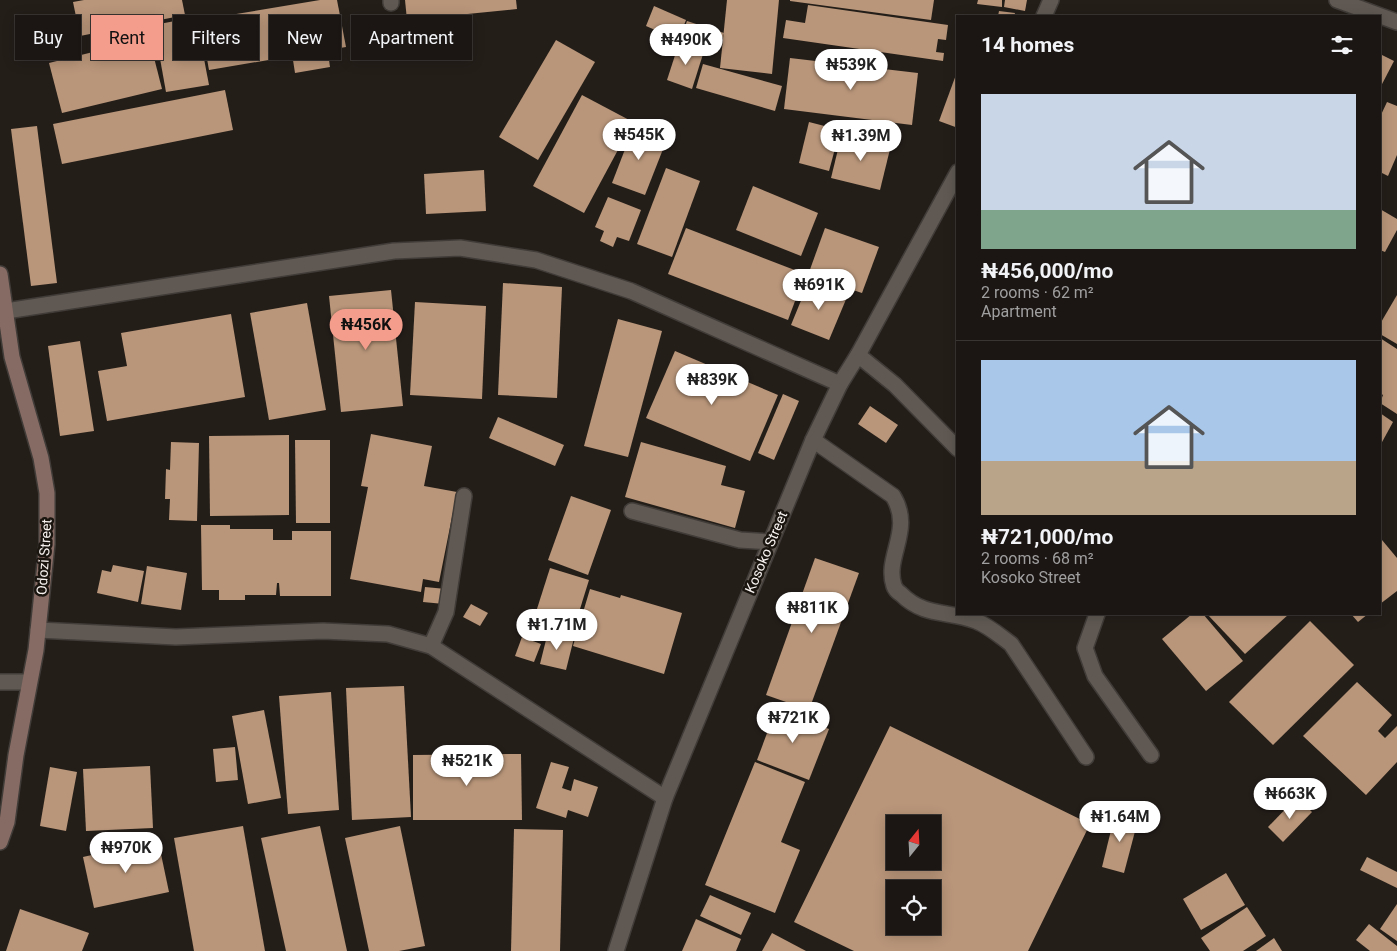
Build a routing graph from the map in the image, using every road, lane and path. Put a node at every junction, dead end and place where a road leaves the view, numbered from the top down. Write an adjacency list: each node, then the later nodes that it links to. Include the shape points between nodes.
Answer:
1 (1051, 0): 3 (street)
2 (1337, 0): 4 (street)
3 (1044, 15)
4 (1378, 15)
5 (1381, 16): 6 (street)
6 (1397, 22)
7 (956, 176): 10 (street, Kosoko Street)
8 (0, 274): 9 (main road, Odozi Street)
9 (6, 311): 11 (main road, Odozi Street); 12 (street, via 394,250 460,248 536,260 631,291)
10 (858, 354): 12 (street, Kosoko Street); 14 (street)
11 (6, 358): 19 (main road, Odozi Street, via 40,458 47,493 47,544)
12 (840, 384): 13 (street, Kosoko Street)
13 (813, 440): 17 (street, Kosoko Street); 24 (street, via 893,496 899,506 899,540 892,575 894,587 928,612 975,621 1011,644)
14 (956, 447)
15 (464, 496): 20 (street, via 446,612)
16 (632, 511): 17 (street, via 740,540)
17 (770, 542): 25 (street, Kosoko Street)
18 (1097, 615): 23 (street, via 1085,648 1095,676)
19 (38, 630): 20 (street, via 176,637 323,631 379,633); 22 (main road, Odozi Street)
20 (431, 646): 25 (street)
21 (0, 682): 22 (street)
22 (29, 682): 26 (main road, Odozi Street)
23 (1151, 756)
24 (1086, 757)
25 (664, 798): 27 (street, Kosoko Street)
26 (0, 842)
27 (616, 951)

